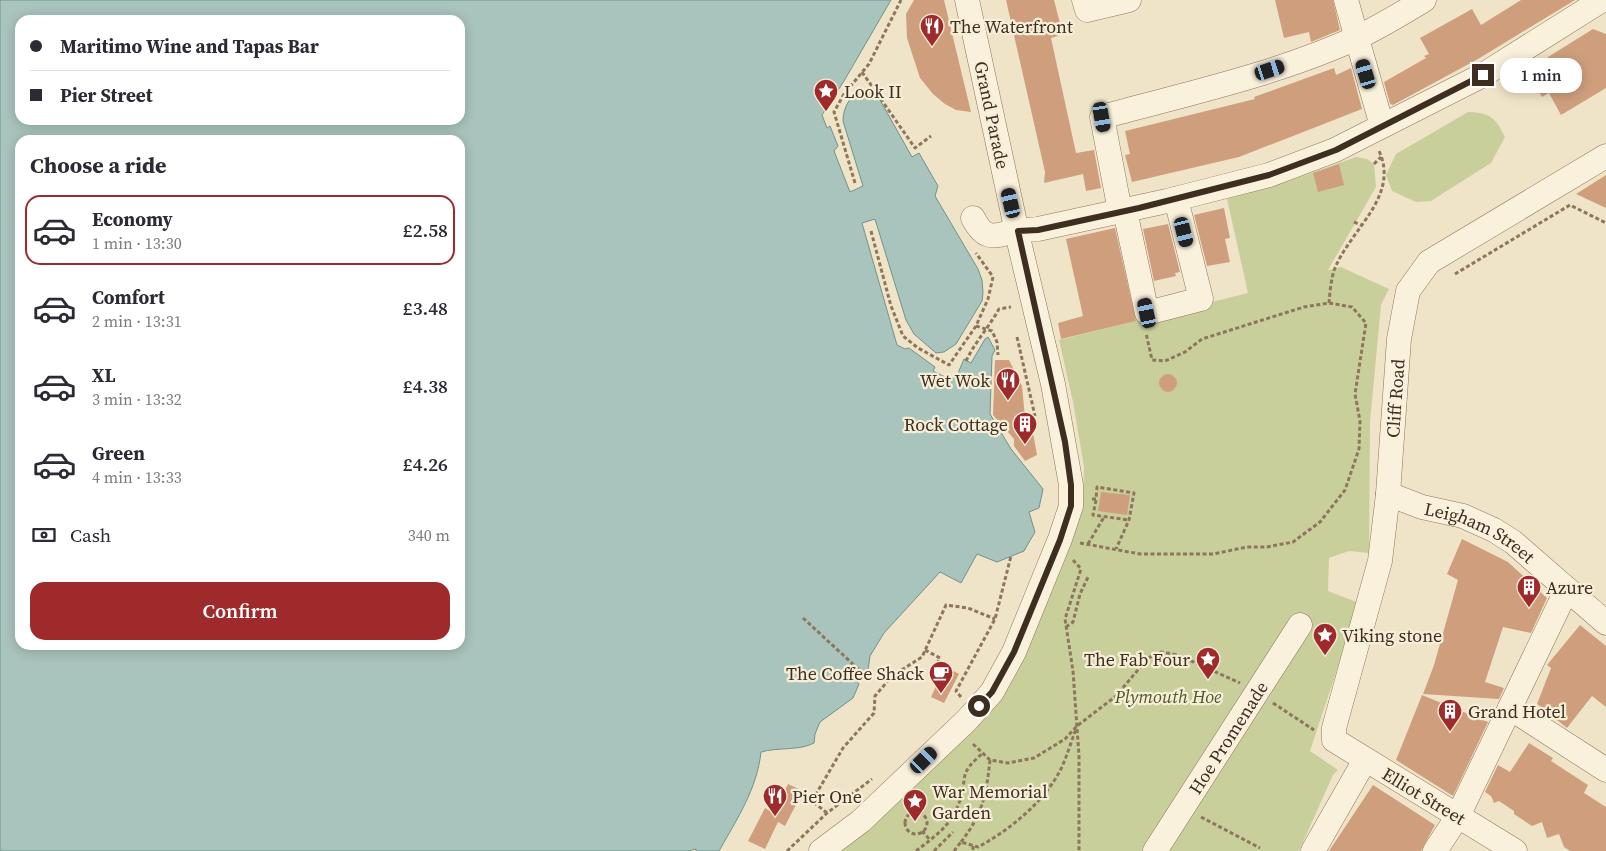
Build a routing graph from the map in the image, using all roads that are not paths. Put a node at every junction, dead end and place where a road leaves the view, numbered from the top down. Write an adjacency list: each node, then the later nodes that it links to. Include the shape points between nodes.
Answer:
1 (967, 0): 13 (street, Grand Parade)
2 (1084, 0): 3 (street, via 1087,10)
3 (1128, 0)
4 (1346, 0): 7 (street)
5 (1424, 0): 7 (street)
6 (1602, 0): 8 (street, via 1483,75)
7 (1356, 39): 8 (street); 11 (street, via 1318,55 1239,80 1102,117)
8 (1376, 129): 10 (street, via 1336,150 1269,175)
9 (1606, 156): 14 (street, Cliff Road, via 1429,262 1408,291 1399,339)
10 (1176, 199): 11 (street); 11 (street, via 1201,300 1147,313)
11 (1122, 211): 13 (street, via 1038,230)
12 (973, 218): 13 (street, via 986,234 996,237)
13 (1018, 231): 23 (street, Grand Parade, via 1058,409 1071,485 1071,506 1014,652 992,692 861,821)
14 (1388, 494): 15 (street, Leigham Street, via 1422,507 1463,516 1494,530); 19 (street, Cliff Road, via 1380,561)
15 (1567, 589): 16 (street, Leigham Street); 18 (street)
16 (1606, 623)
17 (1300, 624): 24 (street, Hoe Promenade)
18 (1510, 708): 21 (street); 22 (street)
19 (1334, 734): 20 (street, Elliot Street)
20 (1364, 760): 22 (street, Elliot Street); 25 (street)
21 (1606, 770)
22 (1458, 816): 26 (street); 27 (street, Elliot Street)
23 (821, 851)
24 (1155, 851)
25 (1313, 851)
26 (1435, 851)
27 (1515, 851)

